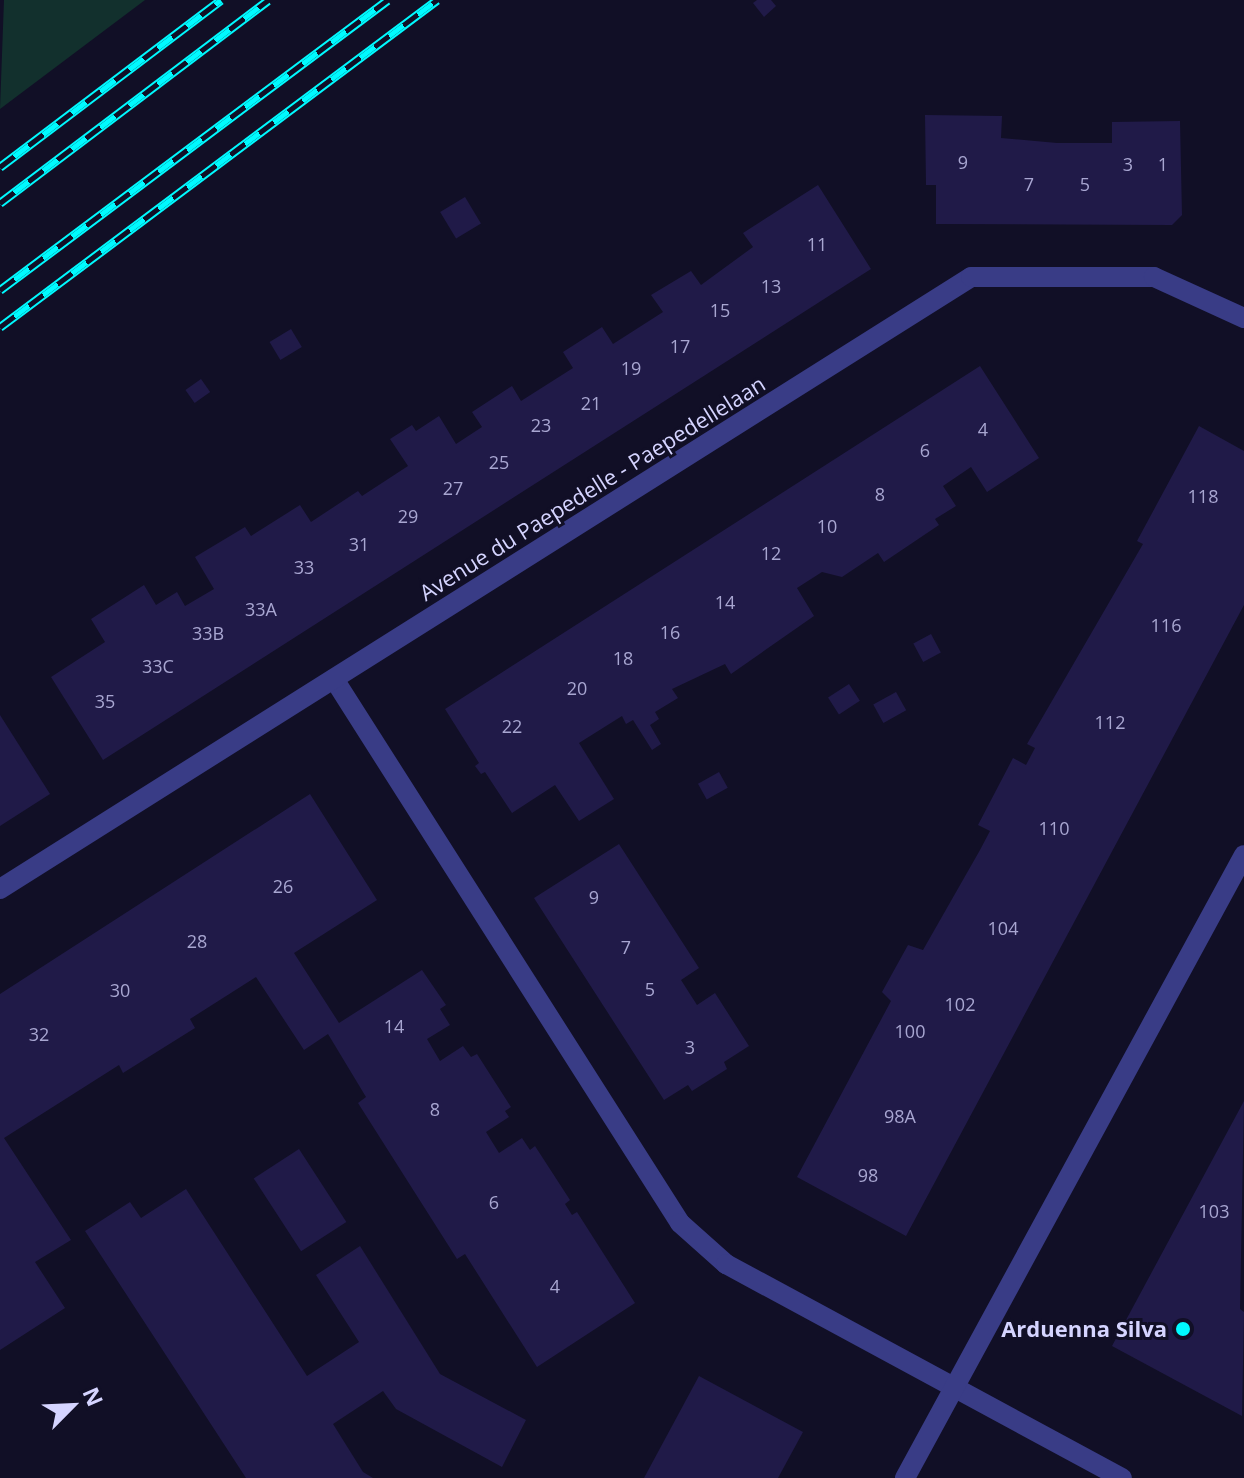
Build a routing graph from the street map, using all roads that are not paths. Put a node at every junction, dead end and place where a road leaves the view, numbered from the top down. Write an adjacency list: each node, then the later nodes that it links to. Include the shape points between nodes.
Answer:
1 (1244, 318): 2 (street, Avenue du Paepedelle - Paepedellelaan, via 1154,277 971,277)
2 (334, 679): 4 (street, Avenue du Paepedelle - Paepedellelaan); 5 (street, via 680,1223 726,1264)
3 (1244, 855): 5 (street)
4 (0, 889)
5 (955, 1389): 6 (street); 7 (street)
6 (905, 1478)
7 (1122, 1478)

